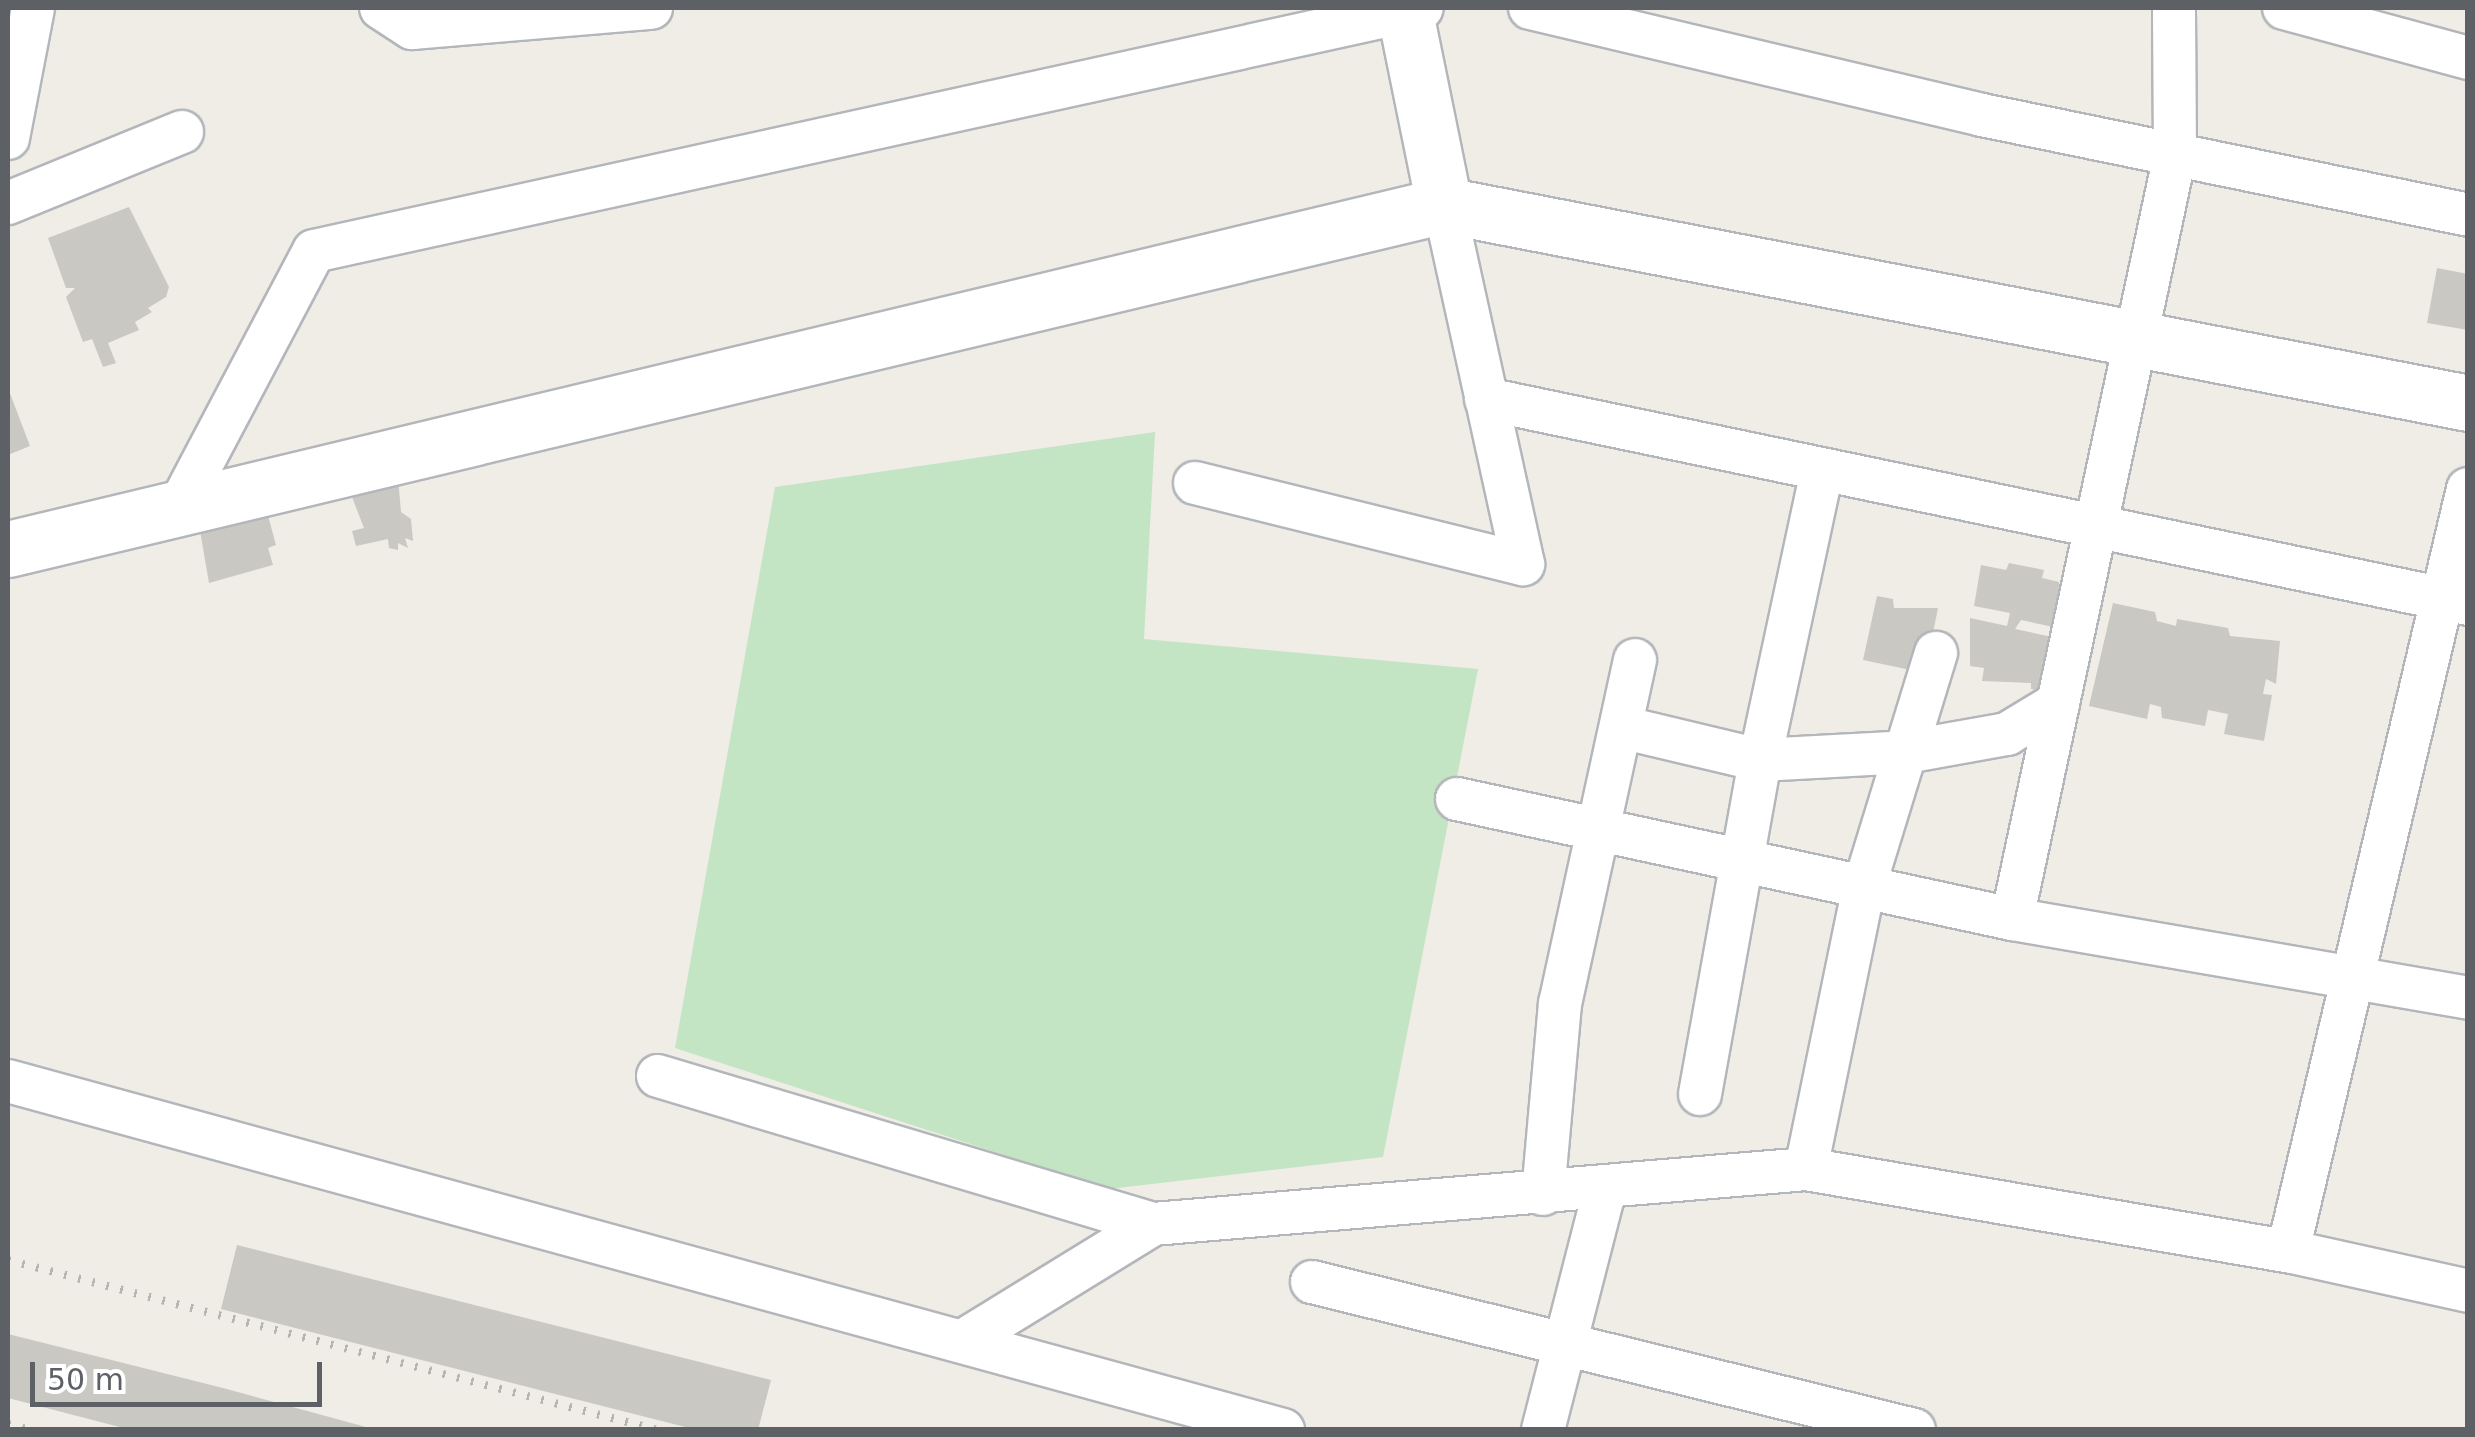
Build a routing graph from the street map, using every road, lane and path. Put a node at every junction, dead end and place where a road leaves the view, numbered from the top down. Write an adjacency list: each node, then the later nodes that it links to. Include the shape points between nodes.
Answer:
1 (33, 8): 10 (street)
2 (380, 8): 3 (street, via 412,28)
3 (650, 8)
4 (1530, 8): 11 (street)
5 (2174, 8): 11 (street)
6 (2284, 8): 8 (street)
7 (1410, 9): 13 (street); 21 (street, via 314,251)
8 (2468, 58)
9 (182, 132): 12 (street)
10 (8, 138)
11 (2175, 154): 14 (street); 15 (street)
12 (8, 203)
13 (1444, 205): 15 (street); 16 (street); 21 (street)
14 (2468, 216)
15 (2137, 334): 17 (street); 22 (street)
16 (1486, 399): 18 (street); 19 (street, via 1523,564)
17 (2468, 404)
18 (1822, 472): 22 (street); 30 (street)
19 (1195, 483)
20 (2468, 489): 24 (street)
21 (179, 508): 23 (street)
22 (2095, 530): 24 (street); 27 (street)
23 (8, 549)
24 (2455, 601): 36 (street)
25 (1936, 653): 29 (street)
26 (1634, 660): 28 (street)
27 (2058, 703): 29 (street, via 2007,734); 35 (street)
28 (1621, 727): 30 (street); 32 (street)
29 (1906, 752): 30 (street); 34 (street)
30 (1760, 760): 33 (street)
31 (1457, 799): 32 (street)
32 (1600, 830): 33 (street); 43 (street, via 1560,1004)
33 (1740, 860): 34 (street); 40 (street)
34 (1864, 887): 35 (street); 41 (street)
35 (2012, 919): 36 (street)
36 (2352, 979): 37 (street); 45 (street)
37 (2468, 998)
38 (658, 1076): 44 (street)
39 (8, 1081): 48 (street)
40 (1700, 1094)
41 (1806, 1169): 42 (street); 45 (street)
42 (1606, 1188): 43 (street); 49 (street)
43 (1543, 1194): 44 (street)
44 (1154, 1224): 48 (street)
45 (2288, 1251): 47 (street)
46 (1312, 1282): 49 (street)
47 (2468, 1291)
48 (963, 1342): 50 (street)
49 (1564, 1348): 51 (street); 52 (street)
50 (1282, 1430)
51 (1543, 1430)
52 (1914, 1430)

